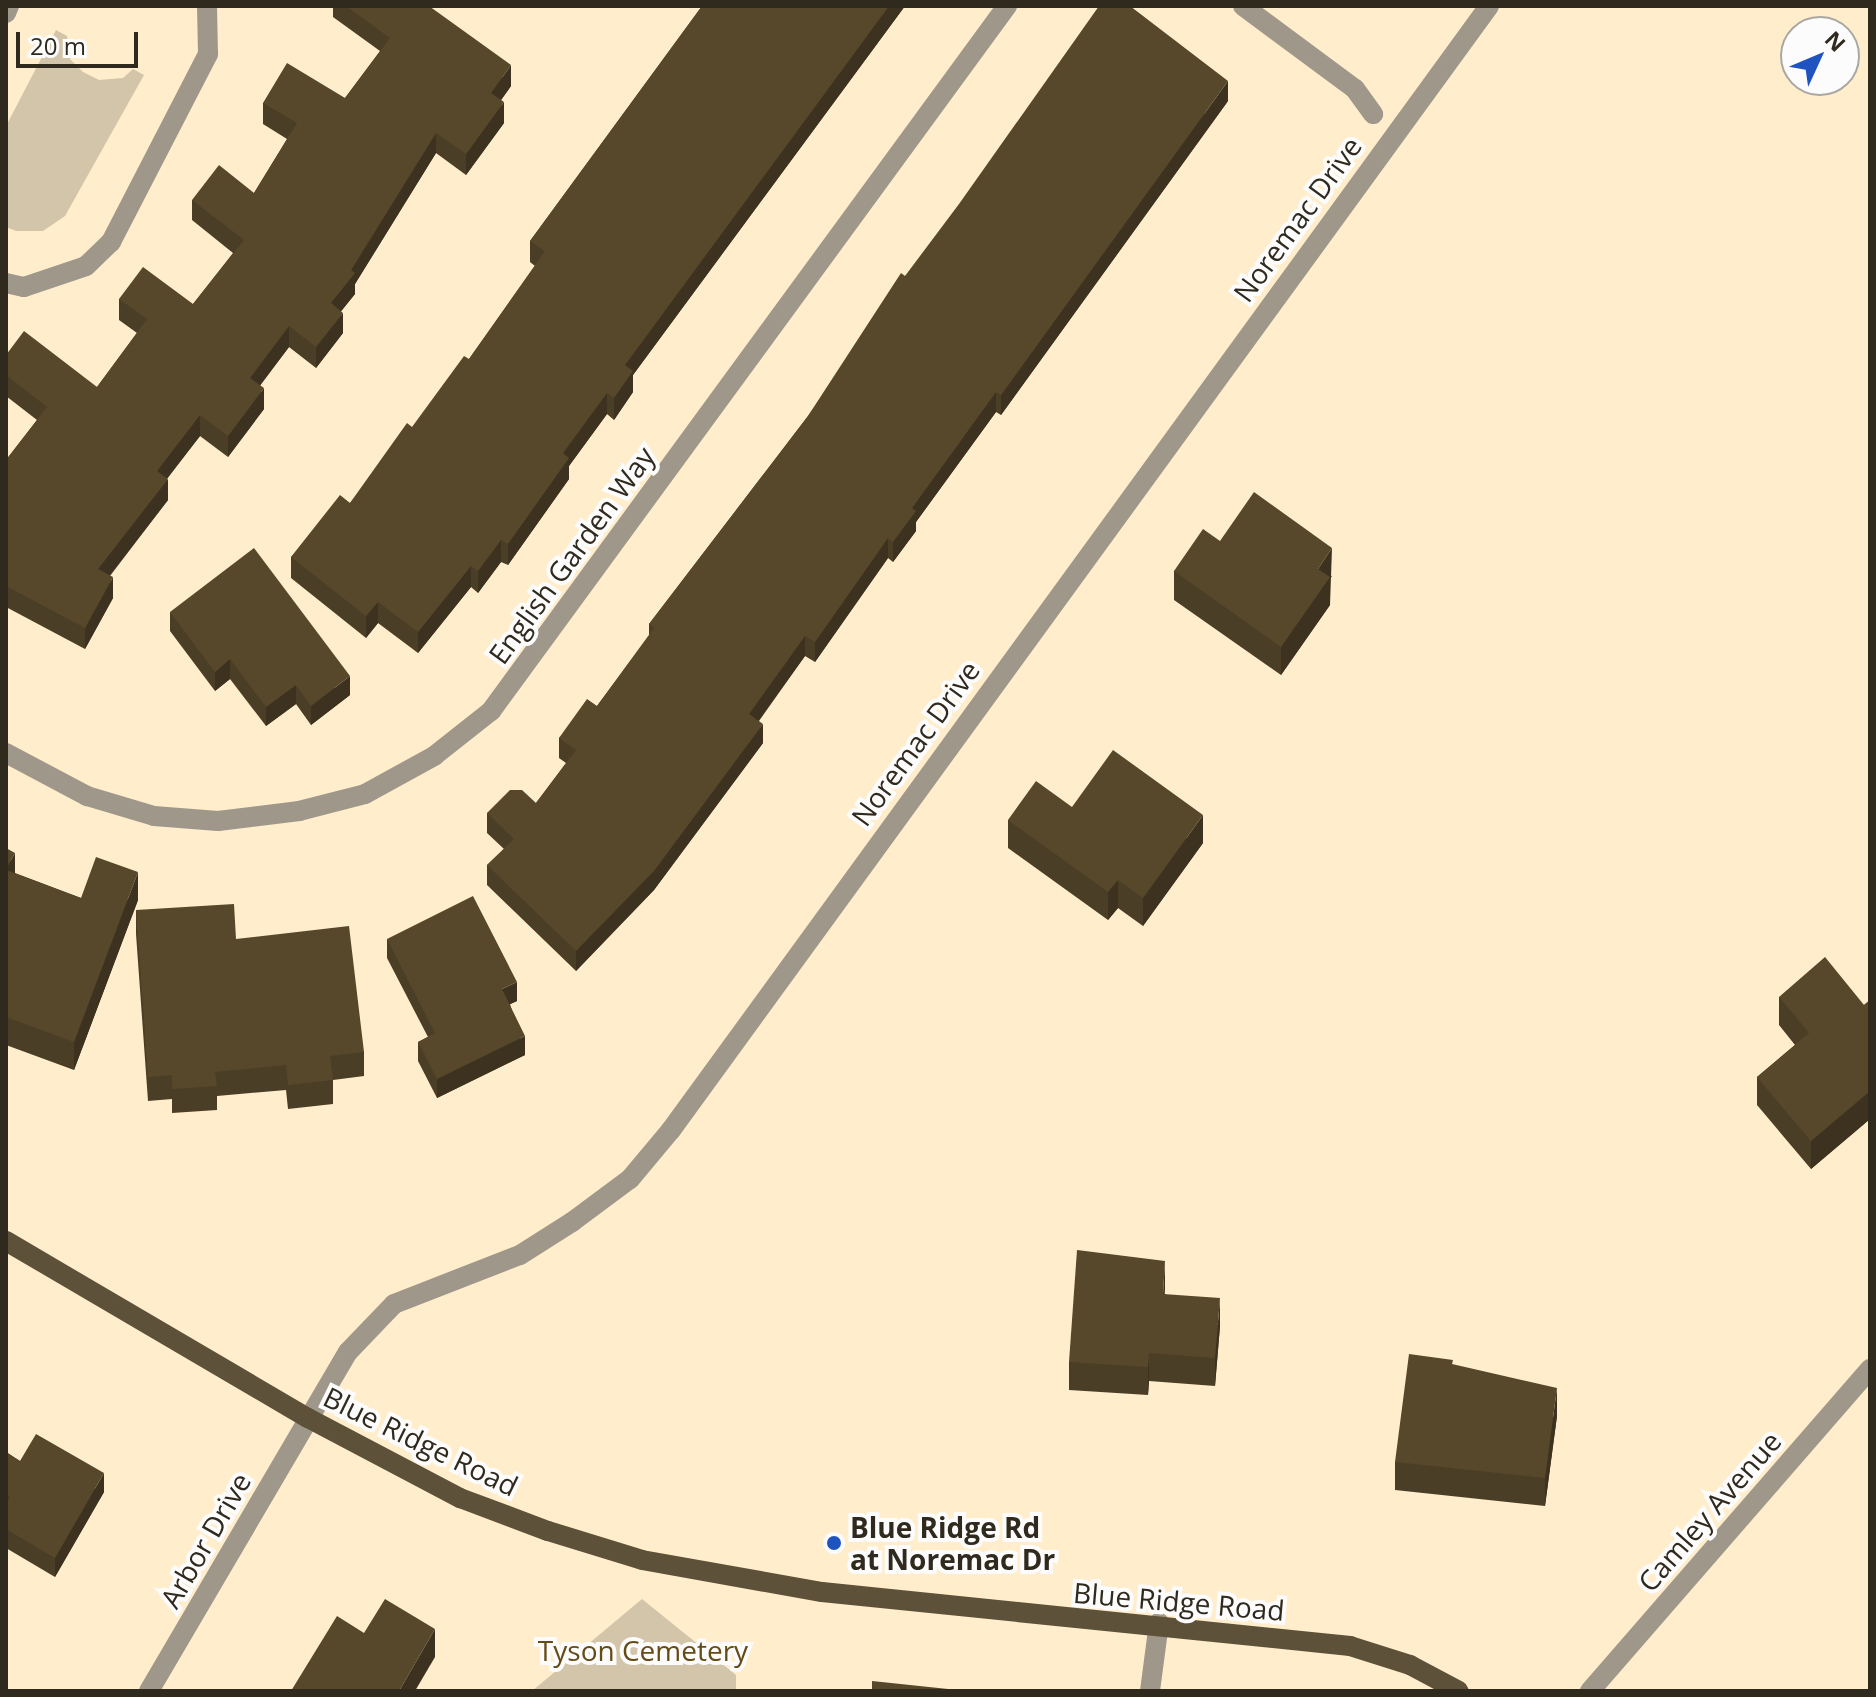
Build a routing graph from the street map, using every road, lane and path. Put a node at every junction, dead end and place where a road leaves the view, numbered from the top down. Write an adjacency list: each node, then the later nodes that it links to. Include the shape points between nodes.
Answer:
1 (9, 6): 6 (street)
2 (207, 6): 8 (street, via 208,54 111,242 86,266 24,287)
3 (1007, 6): 9 (street, English Garden Way, via 491,711 434,756 365,794 299,811 218,821 154,816 87,796)
4 (1243, 6): 7 (street, via 1355,89)
5 (1489, 6): 12 (street, Noremac Drive, via 663,1140 630,1179 520,1255 394,1304 348,1352)
6 (6, 13)
7 (1373, 114)
8 (6, 283)
9 (6, 753)
10 (6, 1241): 12 (main road, Blue Ridge Road)
11 (1870, 1369): 17 (street, Camley Avenue)
12 (308, 1418): 13 (main road, Blue Ridge Road, via 460,1498 642,1560 822,1592 1024,1617); 14 (street, Arbor Drive)
13 (1159, 1623): 15 (street); 16 (main road, Blue Ridge Road, via 1350,1646 1410,1665)
14 (149, 1691)
15 (1150, 1691)
16 (1459, 1691)
17 (1590, 1691)

